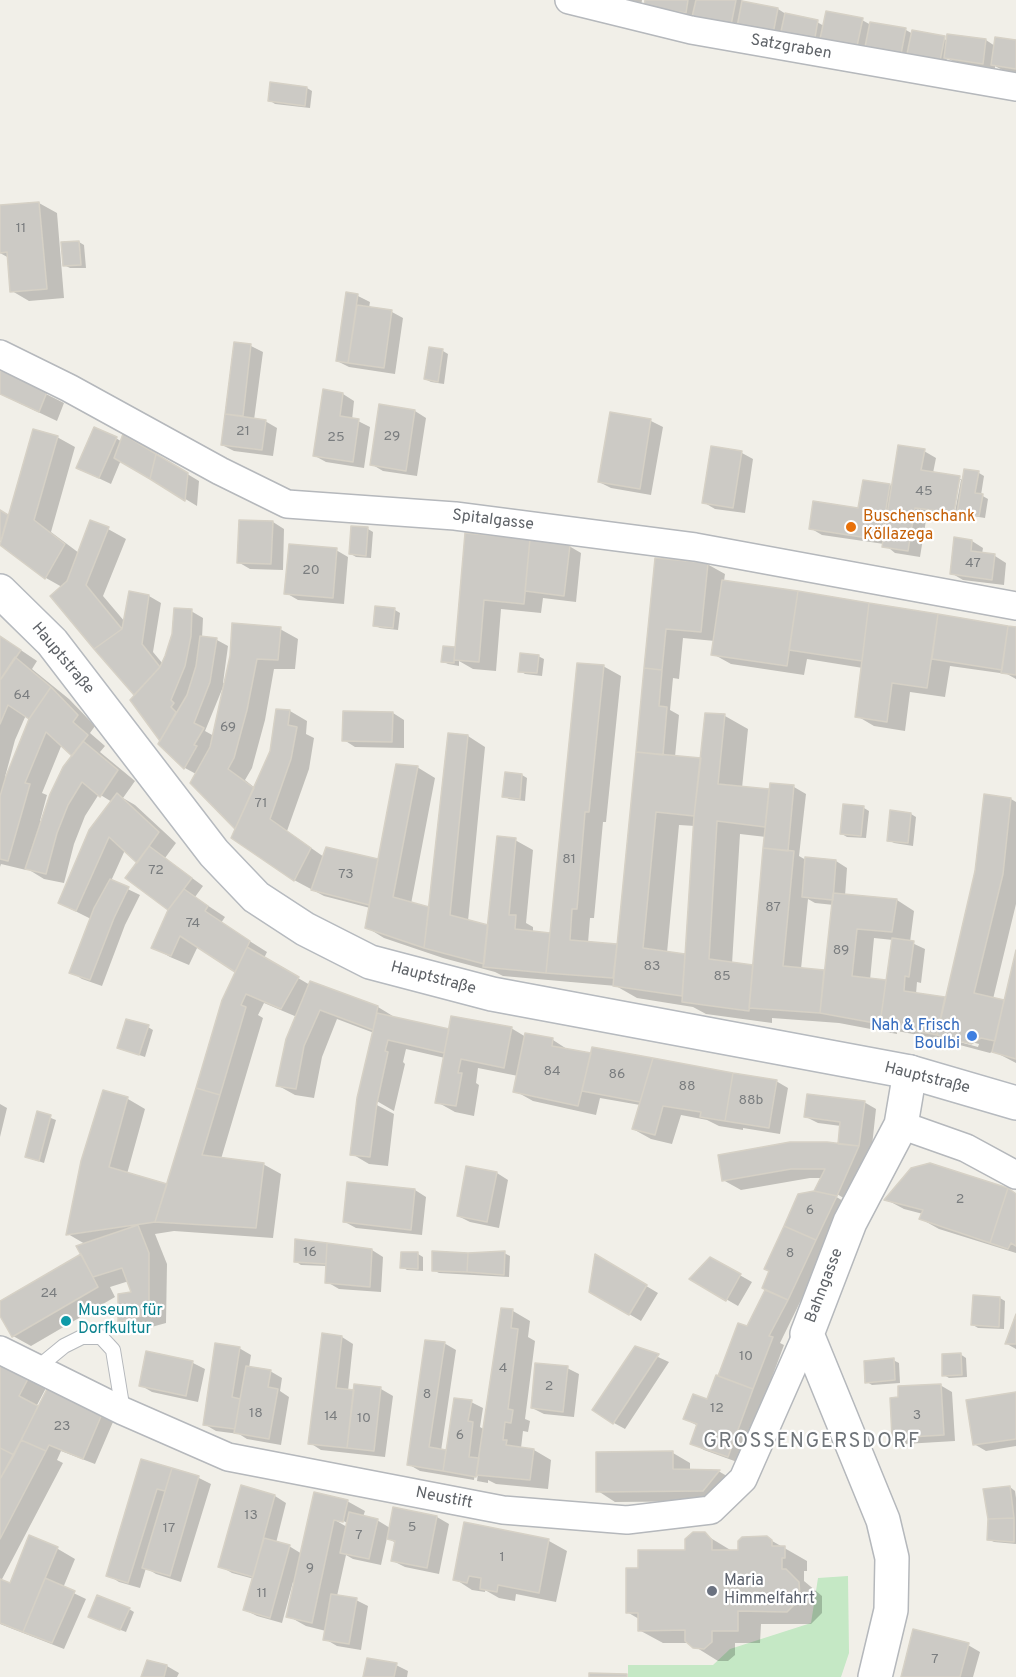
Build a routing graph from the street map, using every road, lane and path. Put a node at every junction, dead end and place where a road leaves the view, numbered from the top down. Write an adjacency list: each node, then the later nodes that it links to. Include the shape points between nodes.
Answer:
1 (569, 0): 2 (street, Satzgraben, via 690,30)
2 (1016, 87)
3 (0, 354): 5 (street, Spitalgasse, via 287,504 455,516 695,547)
4 (0, 591): 6 (main road, Hauptstraße, via 52,642 214,853 256,897 305,929 370,962 492,994)
5 (1016, 606)
6 (910, 1072): 7 (main road, Hauptstraße); 8 (main road, Bahngasse)
7 (1016, 1103)
8 (901, 1125): 9 (street, via 966,1148); 10 (main road, Bahngasse, via 850,1222)
9 (1016, 1175)
10 (807, 1334): 13 (street, Neustift, via 743,1479 711,1510 627,1520 503,1510 228,1456); 14 (main road, Bahngasse, via 883,1520 892,1558 891,1610)
11 (0, 1350): 12 (street, Neustift)
12 (36, 1370): 13 (street, Neustift); 13 (lane, via 64,1346 82,1337 101,1337 113,1350)
13 (123, 1411)
14 (874, 1677)

